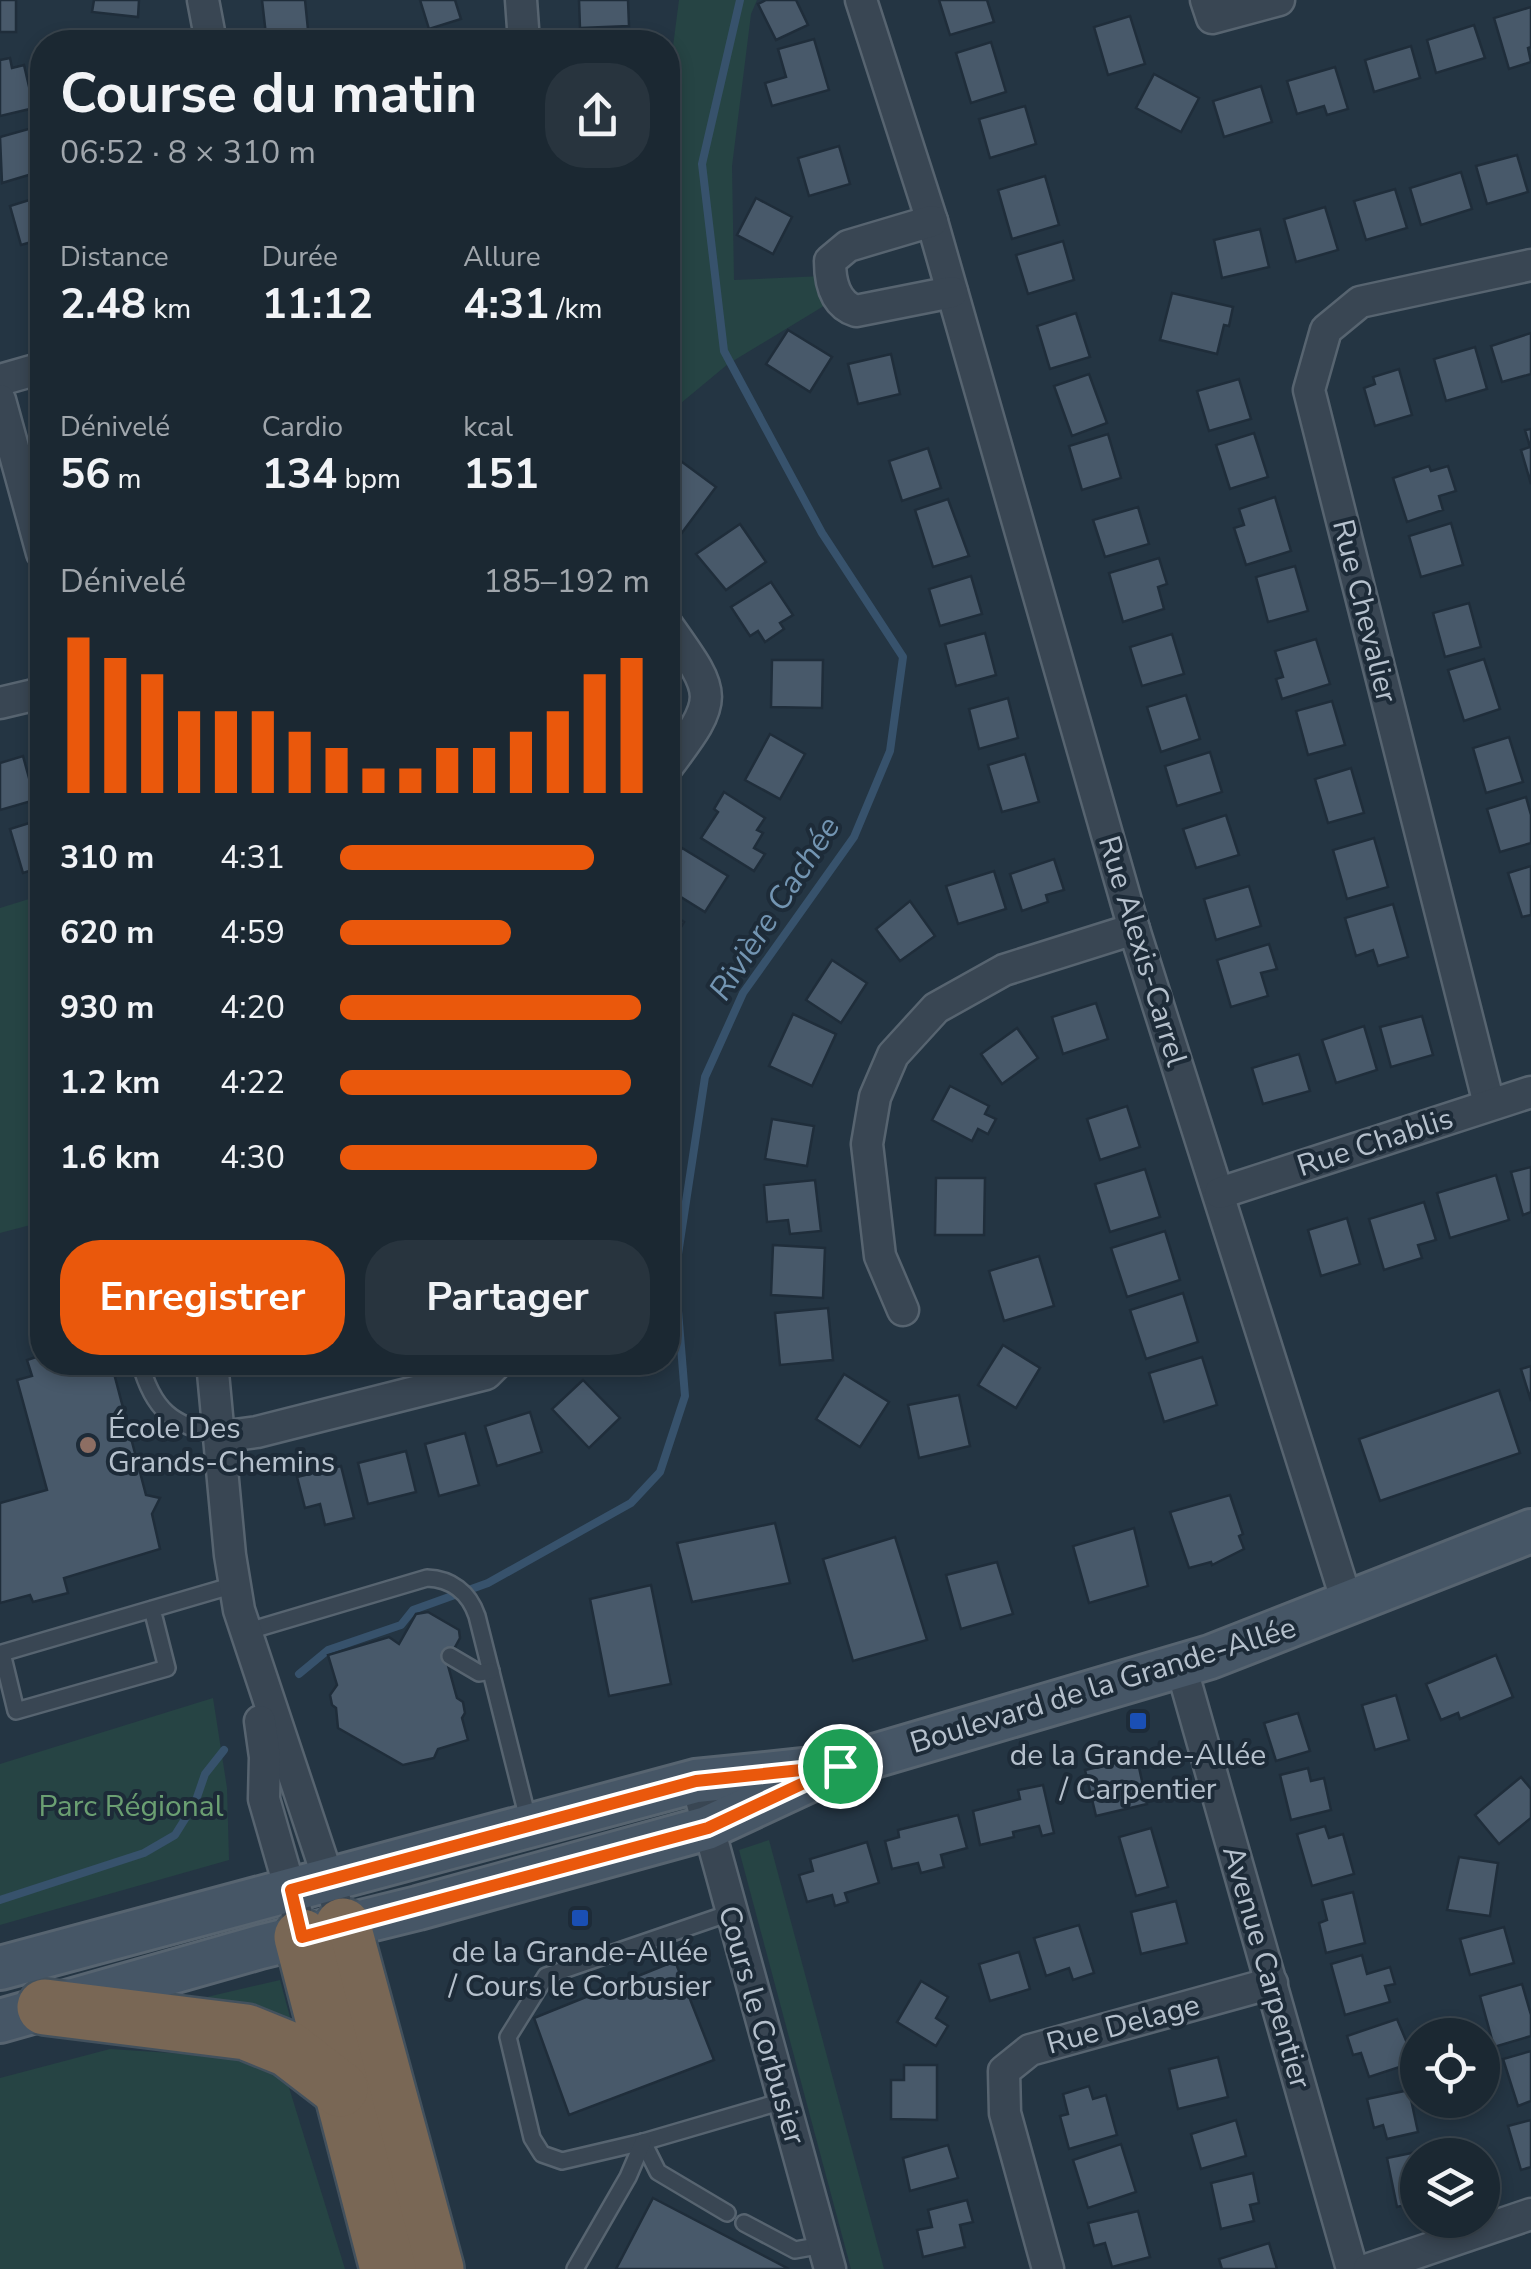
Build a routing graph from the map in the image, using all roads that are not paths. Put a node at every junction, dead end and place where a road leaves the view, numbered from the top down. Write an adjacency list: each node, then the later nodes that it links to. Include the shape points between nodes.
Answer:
1 (203, 0): 6 (street)
2 (521, 0): 7 (street)
3 (861, 0): 8 (street, Rue Alexis-Carrel)
4 (1206, 0): 5 (street, via 1212,18)
5 (1279, 0)
6 (209, 30)
7 (523, 30)
8 (932, 221): 10 (street, Rue Alexis-Carrel); 10 (street, via 848,246 830,261 833,284 837,298 856,312)
9 (1531, 265): 21 (street, Rue Chevalier, via 1360,302 1326,330 1309,390)
10 (952, 292): 19 (street, Rue Alexis-Carrel)
11 (30, 371): 12 (street)
12 (0, 380)
13 (0, 400): 14 (street)
14 (30, 509)
15 (680, 643): 18 (street, via 702,674 708,701)
16 (30, 695): 17 (street)
17 (0, 704)
18 (680, 750)
19 (1134, 929): 22 (street, Rue Alexis-Carrel); 23 (street, via 1004,970 936,1008 892,1056 875,1097 868,1144 880,1256)
20 (1531, 1092): 21 (street, Rue Chablis)
21 (1489, 1104): 22 (street, Rue Chablis)
22 (1220, 1193): 30 (street, Rue Alexis-Carrel)
23 (904, 1310)
24 (144, 1375): 27 (lane, via 168,1416)
25 (213, 1375): 27 (street)
26 (482, 1375): 27 (street)
27 (220, 1438): 29 (street)
28 (1531, 1530): 30 (street, Boulevard de la Grande-Allée)
29 (234, 1585): 31 (lane); 32 (street)
30 (1348, 1605): 34 (street, Boulevard de la Grande-Allée)
31 (152, 1609): 31 (lane, via 2,1653 16,1711 167,1668)
32 (245, 1632): 35 (lane, via 433,1578 468,1597); 40 (street, via 264,1743 263,1793)
33 (450, 1656): 35 (lane, via 479,1673)
34 (1181, 1666): 36 (street, Boulevard de la Grande-Allée); 43 (street, Avenue Carpentier)
35 (490, 1671): 38 (lane)
36 (840, 1766): 37 (street, Boulevard de la Grande-Allée); 39 (street, Boulevard de la Grande-Allée)
37 (696, 1781): 38 (street, Boulevard de la Grande-Allée); 39 (street, Cours le Corbusier)
38 (530, 1826): 40 (street, Boulevard de la Grande-Allée)
39 (708, 1828): 40 (street, Boulevard de la Grande-Allée); 41 (street, Cours le Corbusier)
40 (316, 1908): 42 (street, Boulevard de la Grande-Allée); 44 (street, Boulevard de la Grande-Allée); 45 (highway); 53 (highway)
41 (730, 1913): 46 (street, Cours le Corbusier); 47 (lane, via 546,1976 508,2037 532,2138 542,2154 562,2161)
42 (0, 1968)
43 (1272, 1983): 55 (street, Rue Delage, via 1030,2050 1004,2071 1005,2113); 56 (street, Avenue Carpentier)
44 (22, 2014): 45 (highway, via 202,2025 258,2036 288,2049)
45 (340, 2089): 52 (highway)
46 (783, 2101): 47 (lane); 51 (street, Cours le Corbusier)
47 (643, 2142): 48 (lane, via 658,2172); 54 (lane)
48 (727, 2213)
49 (1531, 2214): 57 (street)
50 (744, 2223): 51 (lane)
51 (816, 2258)
52 (388, 2269)
53 (436, 2269)
54 (575, 2269)
55 (1048, 2269)
56 (1352, 2269)
57 (1369, 2269)

